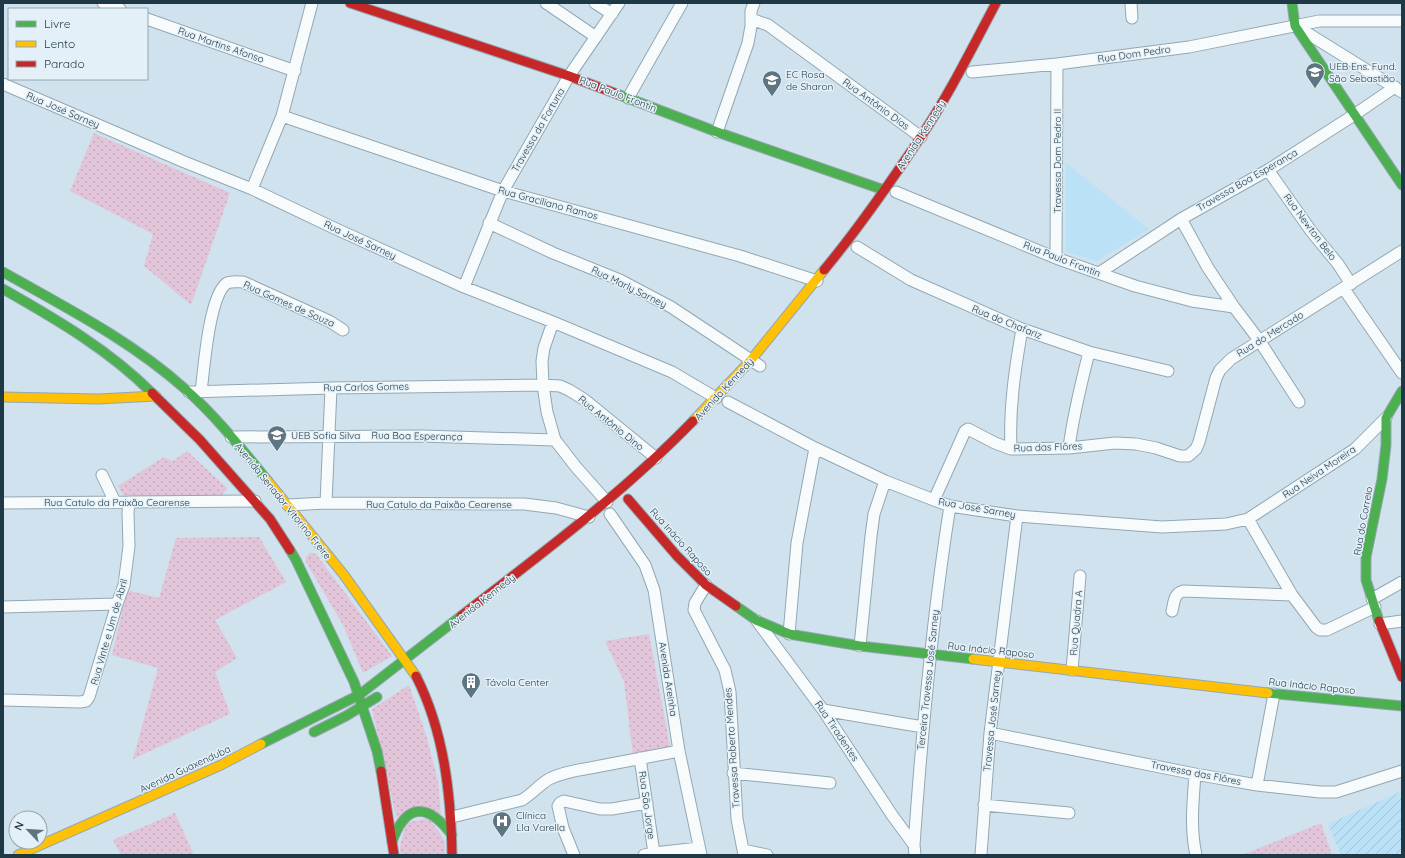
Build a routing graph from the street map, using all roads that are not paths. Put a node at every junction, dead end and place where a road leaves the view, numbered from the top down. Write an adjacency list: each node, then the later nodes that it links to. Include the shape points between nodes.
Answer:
1 (103, 3): 12 (street)
2 (312, 3): 21 (street)
3 (350, 3): 23 (main road, Rua Paulo Frontin)
4 (546, 3): 19 (street)
5 (595, 3): 13 (street)
6 (619, 3): 13 (street, Travessa da Fortuna)
7 (682, 3): 26 (street)
8 (754, 3): 16 (street)
9 (996, 3): 30 (main road, Avenida Kennedy)
10 (1131, 3): 14 (street)
11 (1292, 3): 18 (main road)
12 (117, 8)
13 (612, 14): 19 (street, Travessa da Fortuna)
14 (1132, 18)
15 (148, 19): 21 (street, Rua Martins Afonso)
16 (751, 19): 29 (street, via 748,43); 30 (street, Rua Antônio Dias, via 768,26)
17 (1402, 21): 18 (street, Rua Dom Pedro, via 1330,20)
18 (1295, 26): 20 (street, Rua Dom Pedro, via 1190,47); 25 (street); 27 (main road)
19 (596, 37): 23 (street, Travessa da Fortuna)
20 (1057, 64): 22 (street, Rua Dom Pedro); 41 (street, Travessa Dom Pedro II)
21 (294, 71): 28 (street)
22 (972, 72)
23 (570, 76): 26 (main road, Rua Paulo Frontin); 35 (street, Travessa da Fortuna)
24 (3, 84): 33 (street, Rua José Sarney)
25 (1398, 90): 27 (street, Travessa Boa Esperança)
26 (628, 98): 29 (main road, Rua Paulo Frontin)
27 (1354, 115): 31 (street, Travessa Boa Esperança); 32 (main road)
28 (282, 116): 33 (street); 35 (street, Rua Graciliano Ramos)
29 (717, 132): 34 (main road, Rua Paulo Frontin)
30 (921, 137): 34 (main road, Avenida Kennedy)
31 (1268, 170): 37 (street, Travessa Boa Esperança); 45 (street, Rua Newton Belo, via 1338,264)
32 (1402, 185)
33 (252, 189): 46 (street, Rua José Sarney)
34 (884, 190): 44 (main road, Avenida Kennedy)
35 (503, 191): 38 (street, Travessa da Fortuna); 44 (street, Rua Graciliano Ramos, via 740,256)
36 (896, 193): 41 (street, Rua Paulo Frontin)
37 (1181, 219): 43 (street, Travessa Boa Esperança); 48 (street, via 1208,268)
38 (490, 223): 46 (street, Travessa da Fortuna); 55 (street, Rua Marly Sarney, via 553,253 620,280 671,307)
39 (857, 247): 50 (street, Rua do Chafariz, via 911,280)
40 (1402, 251): 45 (street, Rua do Mercado)
41 (1056, 258): 43 (street, Rua Paulo Frontin)
42 (3, 272): 61 (main road, Avenida Senador Vitorino Freire, via 111,334)
43 (1099, 273): 48 (street, Rua Paulo Frontin, via 1135,286 1192,301)
44 (816, 281): 55 (main road, Avenida Kennedy)
45 (1347, 286): 52 (street, Rua do Mercado); 57 (street, Rua Newton Belo)
46 (464, 287): 49 (street, Rua José Sarney)
47 (3, 289): 64 (main road, Avenida Senador Vitorino Freire, via 87,339 123,366)
48 (1234, 307): 52 (street)
49 (553, 322): 58 (street, via 544,348); 66 (street, Rua José Sarney, via 672,372)
50 (1022, 329): 53 (street, Rua do Chafariz); 75 (street, via 1013,385)
51 (343, 330): 62 (street, Rua Gomes de Souza, via 329,321 242,282 227,284 221,290 212,309)
52 (1260, 340): 67 (street); 76 (street, Rua do Mercado, via 1231,359 1220,370 1199,442)
53 (1089, 352): 56 (street, Rua do Chafariz); 74 (street, via 1077,398)
54 (769, 356): 55 (main road, Avenida Kennedy)
55 (756, 366): 66 (main road, Avenida Kennedy)
56 (1168, 371)
57 (1402, 372)
58 (543, 385): 59 (street, Rua Carlos Gomes); 72 (street); 77 (street, Rua Antônio Dino, via 560,386 585,400)
59 (331, 388): 62 (street, Rua Carlos Gomes); 70 (street)
60 (1402, 391): 69 (main road)
61 (189, 392): 62 (street, Rua Carlos Gomes); 71 (main road, Avenida Senador Vitorino Freire)
62 (201, 392)
63 (736, 393): 68 (main road, Avenida Kennedy)
64 (156, 396): 65 (main road, via 98,399); 80 (main road, Avenida Senador Vitorino Freire, via 200,440)
65 (3, 397)
66 (716, 398): 77 (main road, Avenida Kennedy)
67 (1299, 402)
68 (725, 405): 73 (street, Rua José Sarney)
69 (1386, 418): 92 (street, Rua Neiva Moreira, via 1355,449); 99 (main road, Rua do Correio, via 1382,479 1366,557 1366,580)
70 (328, 436): 71 (street, Rua Boa Esperança); 72 (street, Rua Boa Esperança); 86 (street)
71 (231, 437): 80 (main road, Avenida Senador Vitorino Freire)
72 (555, 440): 84 (street)
73 (815, 448): 79 (street, Rua José Sarney); 106 (street, via 798,543)
74 (1069, 448): 75 (street, Rua das Flôres); 76 (street, Rua das Flôres, via 1115,443 1136,444)
75 (1011, 449): 81 (street, Rua das Flôres, via 966,429)
76 (1188, 456)
77 (656, 458): 84 (main road, Avenida Kennedy)
78 (102, 475): 82 (street)
79 (885, 481): 81 (street, Rua José Sarney); 107 (street, via 870,536)
80 (264, 493): 83 (street, Rua Catulo da Paixão Cearense); 87 (main road, Avenida Senador Vitorino Freire); 117 (main road, Avenida Senador Vitorino Freire, via 270,519 298,555)
81 (934, 500): 88 (street, Rua José Sarney)
82 (115, 502): 83 (street, Rua Catulo da Paixão Cearense); 85 (street, Rua Catulo da Paixão Cearense)
83 (129, 502): 100 (street, Rua Vinte e Um de Abril, via 127,569)
84 (607, 502): 91 (main road, Avenida Kennedy)
85 (3, 503)
86 (326, 503): 87 (street, Rua Catulo da Paixão Cearense); 91 (street, Rua Catulo da Paixão Cearense, via 524,504 556,508)
87 (288, 505): 94 (main road, Avenida Senador Vitorino Freire)
88 (950, 506): 90 (street, Rua José Sarney); 108 (street, Terceira Travessa José Sarney)
89 (619, 507): 97 (main road, Rua Inácio Raposo, via 677,556); 127 (street, Avenida Areinha, via 646,565 654,590)
90 (1017, 516): 92 (street, Rua José Sarney, via 1162,527 1226,524); 110 (street, Travessa José Sarney)
91 (588, 517): 109 (main road, Avenida Kennedy)
92 (1248, 519): 98 (street)
93 (308, 544): 94 (main road)
94 (320, 545): 109 (main road, Avenida Senador Vitorino Freire)
95 (1080, 576): 112 (street, Rua Quadra A)
96 (1402, 582): 99 (street)
97 (706, 585): 103 (main road, Rua Inácio Raposo); 130 (street, Travessa Roberto Mendes, via 695,603 694,610 728,679)
98 (1292, 595): 99 (street, via 1316,627 1324,631); 102 (street, via 1183,591 1176,595)
99 (1373, 603): 105 (main road, Rua do Correio)
100 (117, 604): 101 (street); 118 (street, Rua Vinte e Um de Abril, via 92,690 86,701)
101 (3, 607)
102 (1172, 611)
103 (756, 620): 106 (main road, Rua Inácio Raposo); 121 (street, Rua Tiradentes)
104 (1402, 621): 105 (street)
105 (1380, 624): 114 (main road, Rua do Correio)
106 (789, 634): 107 (main road, Rua Inácio Raposo)
107 (860, 646): 108 (main road, Rua Inácio Raposo)
108 (930, 654): 110 (main road, Rua Inácio Raposo); 123 (street, Terceira Travessa José Sarney)
109 (406, 660): 111 (main road, Avenida Senador Vitorino Freire); 117 (main road, Avenida Kennedy)
110 (998, 662): 112 (main road, Rua Inácio Raposo); 125 (street, Travessa José Sarney)
111 (416, 667): 113 (main road); 137 (main road, Avenida Senador Vitorino Freire, via 442,746 448,774)
112 (1072, 670): 116 (main road, Rua Inácio Raposo)
113 (403, 677)
114 (1402, 677)
115 (386, 690): 120 (main road)
116 (1274, 694): 119 (main road, Rua Inácio Raposo); 133 (street)
117 (359, 695): 120 (main road, Avenida Senador Vitorino Freire); 144 (main road, Avenida Guaxenduba, via 221,765)
118 (3, 700)
119 (1402, 706)
120 (363, 707): 122 (main road); 124 (main road, Avenida Senador Vitorino Freire)
121 (823, 710): 123 (street); 140 (street, Rua Tiradentes)
122 (346, 718): 124 (main road, via 362,721); 126 (main road)
123 (923, 726): 140 (street, Terceira Travessa José Sarney)
124 (369, 728): 139 (main road, Avenida Senador Vitorino Freire, via 383,778)
125 (990, 733): 131 (street, Travessa das Flôres); 135 (street, Travessa José Sarney)
126 (303, 737)
127 (679, 751): 128 (street); 141 (street, Avenida Areinha)
128 (640, 758): 134 (street, Rua São Jorge); 137 (street, via 559,775 539,786 522,800)
129 (1402, 771): 133 (street, Travessa das Flôres, via 1336,792)
130 (733, 773): 132 (street); 142 (street, Travessa Roberto Mendes)
131 (1195, 774): 133 (street, Travessa das Flôres); 150 (street, via 1192,836)
132 (830, 783)
133 (1257, 785)
134 (647, 803): 143 (street, Rua São Jorge); 147 (street, via 612,809 564,801 560,803 559,814)
135 (984, 805): 136 (street); 149 (street, Travessa José Sarney)
136 (1069, 813)
137 (452, 817): 138 (main road, Avenida Senador Vitorino Freire)
138 (452, 835): 139 (main road, via 445,824 435,816 424,811 416,811 400,823); 146 (main road, Avenida Senador Vitorino Freire)
139 (392, 842): 145 (main road, Avenida Senador Vitorino Freire)
140 (915, 850)
141 (700, 852): 143 (street)
142 (743, 852): 148 (street)
143 (649, 854)
144 (18, 855)
145 (394, 855)
146 (452, 855)
147 (574, 855)
148 (767, 855)
149 (981, 855)
150 (1196, 855)

